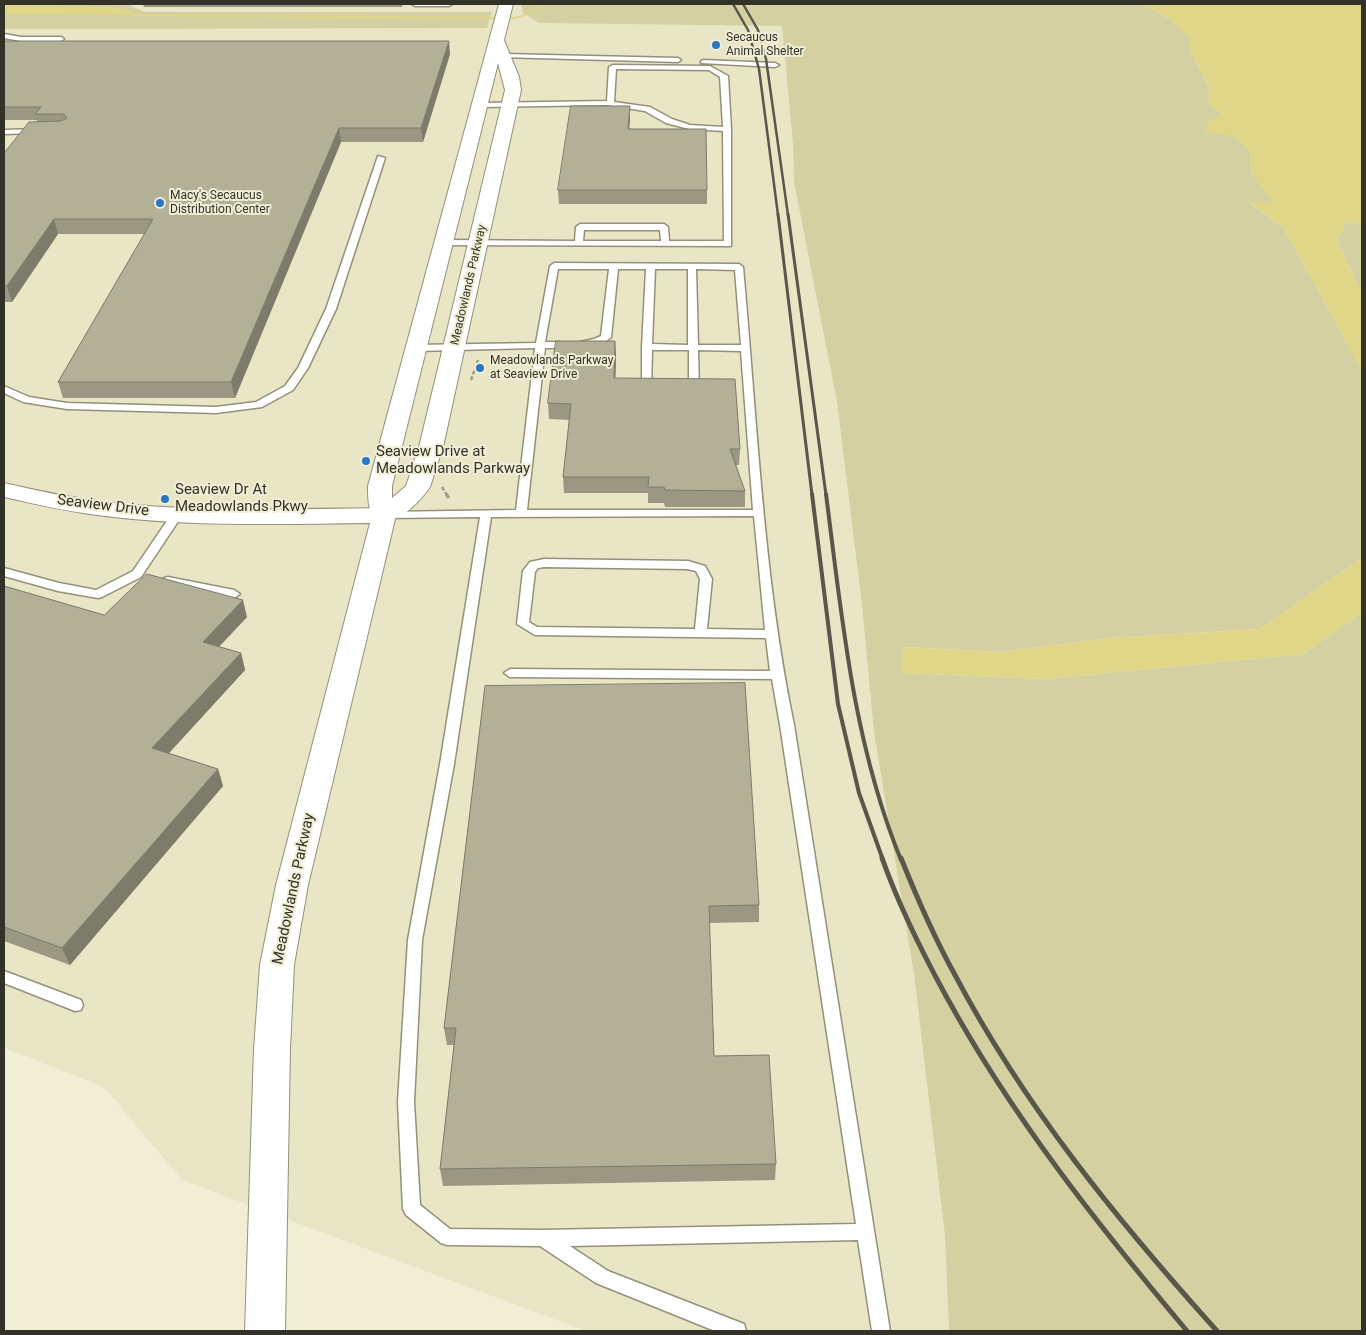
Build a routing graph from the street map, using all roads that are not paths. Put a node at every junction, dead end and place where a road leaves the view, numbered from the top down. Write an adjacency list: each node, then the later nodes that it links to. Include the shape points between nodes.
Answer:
1 (415, 4): 2 (lane)
2 (449, 4)
3 (502, 28): 6 (lane, via 645,58); 8 (street, Meadowlands Parkway, via 513,83); 9 (street, Meadowlands Parkway)
4 (4, 36): 5 (lane)
5 (62, 39)
6 (775, 64)
7 (607, 103): 8 (lane); 10 (lane, via 647,109 689,127); 10 (lane, via 610,103 613,67 710,68 724,76)
8 (509, 104): 9 (lane); 14 (street, Meadowlands Parkway)
9 (480, 105): 15 (street, Meadowlands Parkway)
10 (727, 129): 17 (lane, via 728,244)
11 (47, 131): 12 (lane)
12 (4, 132)
13 (381, 158): 29 (lane, via 331,308 302,368 288,388 258,405 216,410 67,406 26,400)
14 (478, 242): 15 (lane); 16 (lane); 27 (street, Meadowlands Parkway)
15 (444, 243): 26 (street, Meadowlands Parkway)
16 (579, 243): 17 (lane); 17 (lane, via 580,227 664,227)
17 (665, 243)
18 (614, 267): 19 (lane); 22 (lane, via 606,337); 23 (lane, via 554,266)
19 (651, 267): 20 (lane); 24 (lane)
20 (692, 267): 25 (lane); 28 (lane, via 738,267)
21 (559, 345): 23 (lane)
22 (579, 345)
23 (540, 346): 27 (lane); 34 (lane)
24 (647, 347): 25 (lane); 30 (lane)
25 (694, 347): 28 (lane); 31 (lane)
26 (417, 348): 27 (lane); 37 (street, Meadowlands Parkway, via 380,486)
27 (455, 348): 37 (street, Meadowlands Parkway, via 418,487)
28 (746, 348): 35 (lane)
29 (4, 389)
30 (646, 390)
31 (694, 390)
32 (4, 490): 36 (street, Seaview Drive, via 76,504)
33 (486, 513): 34 (lane); 37 (lane); 48 (lane, via 447,764 415,940 406,1102 412,1209 447,1237)
34 (521, 513): 35 (lane)
35 (759, 513): 42 (lane)
36 (177, 514): 37 (street, Seaview Drive); 39 (lane)
37 (384, 516): 49 (street, Meadowlands Parkway, via 284,923 277,965)
38 (4, 572): 39 (lane, via 98,594)
39 (146, 576): 40 (lane)
40 (234, 594)
41 (701, 633): 41 (lane, via 535,631 523,624 529,571 534,565 544,563 688,565 701,570 706,579); 42 (lane)
42 (771, 634): 44 (lane)
43 (510, 673): 44 (lane)
44 (777, 675): 47 (lane)
45 (4, 977): 46 (lane)
46 (75, 1005)
47 (866, 1232): 48 (lane); 51 (lane)
48 (543, 1238): 50 (lane, via 602,1277)
49 (266, 1331)
50 (737, 1331)
51 (881, 1331)

